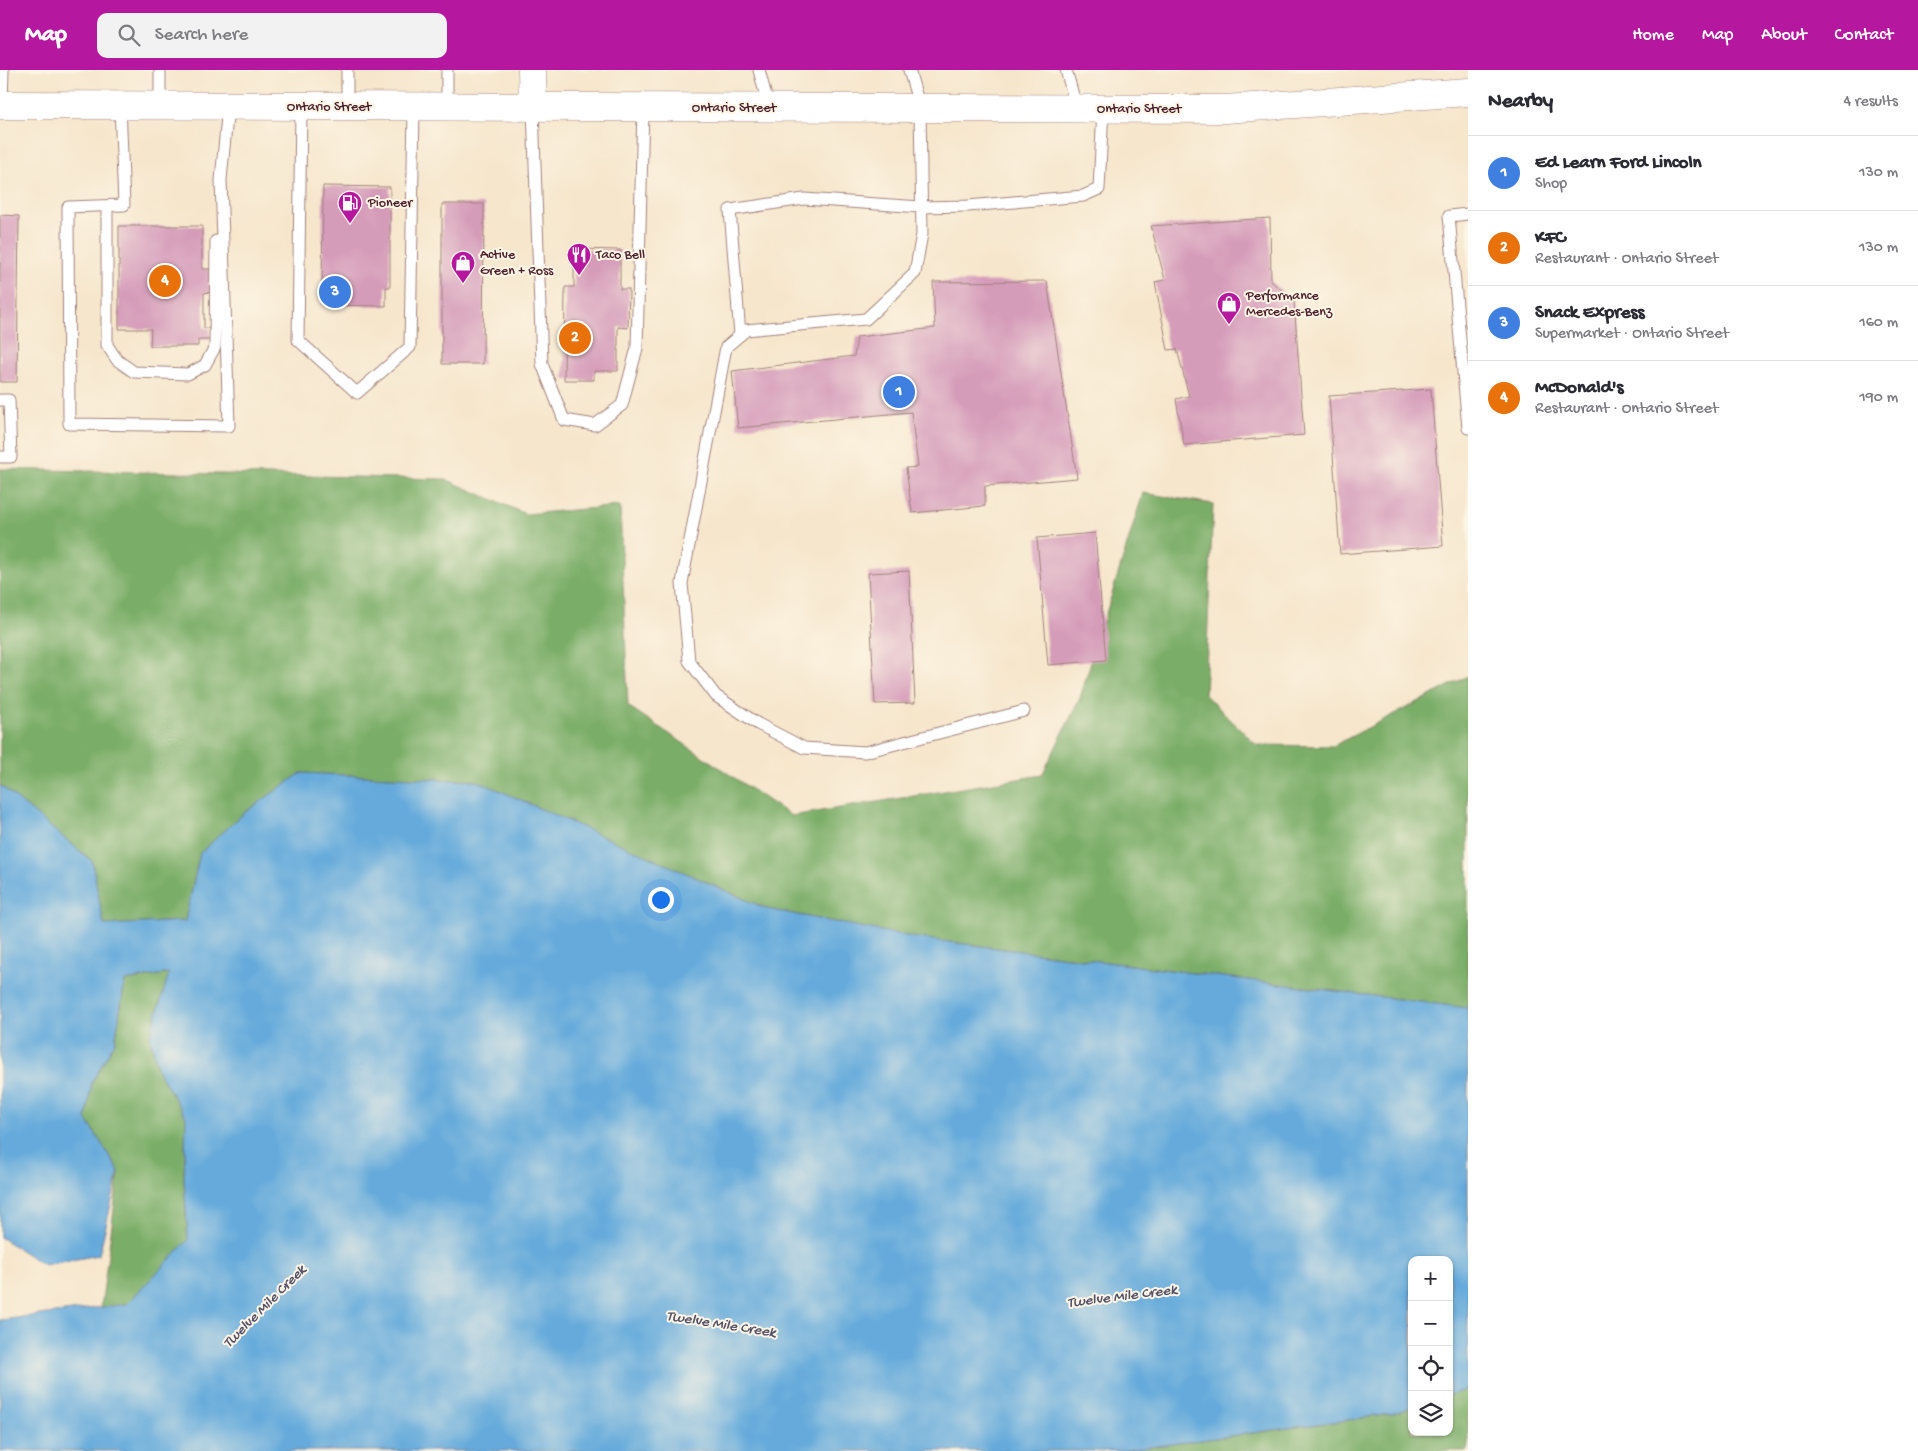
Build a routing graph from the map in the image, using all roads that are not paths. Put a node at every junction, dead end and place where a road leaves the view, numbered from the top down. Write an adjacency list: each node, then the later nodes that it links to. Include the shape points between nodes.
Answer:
1 (3, 70): 10 (lane)
2 (160, 70): 12 (lane)
3 (347, 70): 15 (lane)
4 (447, 70): 17 (lane)
5 (532, 70): 18 (main road)
6 (759, 70): 20 (lane)
7 (909, 70): 21 (lane)
8 (1066, 70): 22 (lane)
9 (1468, 92): 22 (main road, Ontario Street, via 1225,109)
10 (1, 105): 11 (main road, Ontario Street)
11 (120, 105): 12 (main road, Ontario Street); 23 (lane, via 124,205)
12 (160, 106): 13 (main road, Ontario Street)
13 (228, 106): 14 (main road, Ontario Street); 26 (lane, via 221,180)
14 (301, 106): 15 (main road, Ontario Street); 16 (lane, via 298,340 357,393 410,347)
15 (347, 107): 16 (main road, Ontario Street)
16 (414, 107): 17 (main road, Ontario Street)
17 (447, 107): 18 (main road, Ontario Street)
18 (533, 108): 19 (main road, Ontario Street); 19 (lane, via 542,364 564,420 594,425 622,405 637,348)
19 (643, 108): 20 (main road, Ontario Street)
20 (769, 108): 21 (main road, Ontario Street)
21 (920, 108): 22 (main road, Ontario Street); 24 (lane)
22 (1090, 109): 24 (lane, via 1099,189 1083,196)
23 (107, 206): 26 (lane, via 107,345 117,360 134,372 188,374 205,365 215,348 216,229); 26 (lane, via 68,207 69,424 229,426)
24 (921, 207): 27 (lane, via 922,234 915,273 866,319 746,330); 27 (lane, via 804,199 730,210)
25 (1468, 214): 29 (lane, via 1449,216)
26 (222, 221)
27 (740, 335): 31 (lane, via 726,347 682,583 690,661 716,696 758,724 804,748 865,752)
28 (0, 400): 30 (lane, via 9,400 11,457)
29 (1468, 428)
30 (0, 457)
31 (1024, 711)

